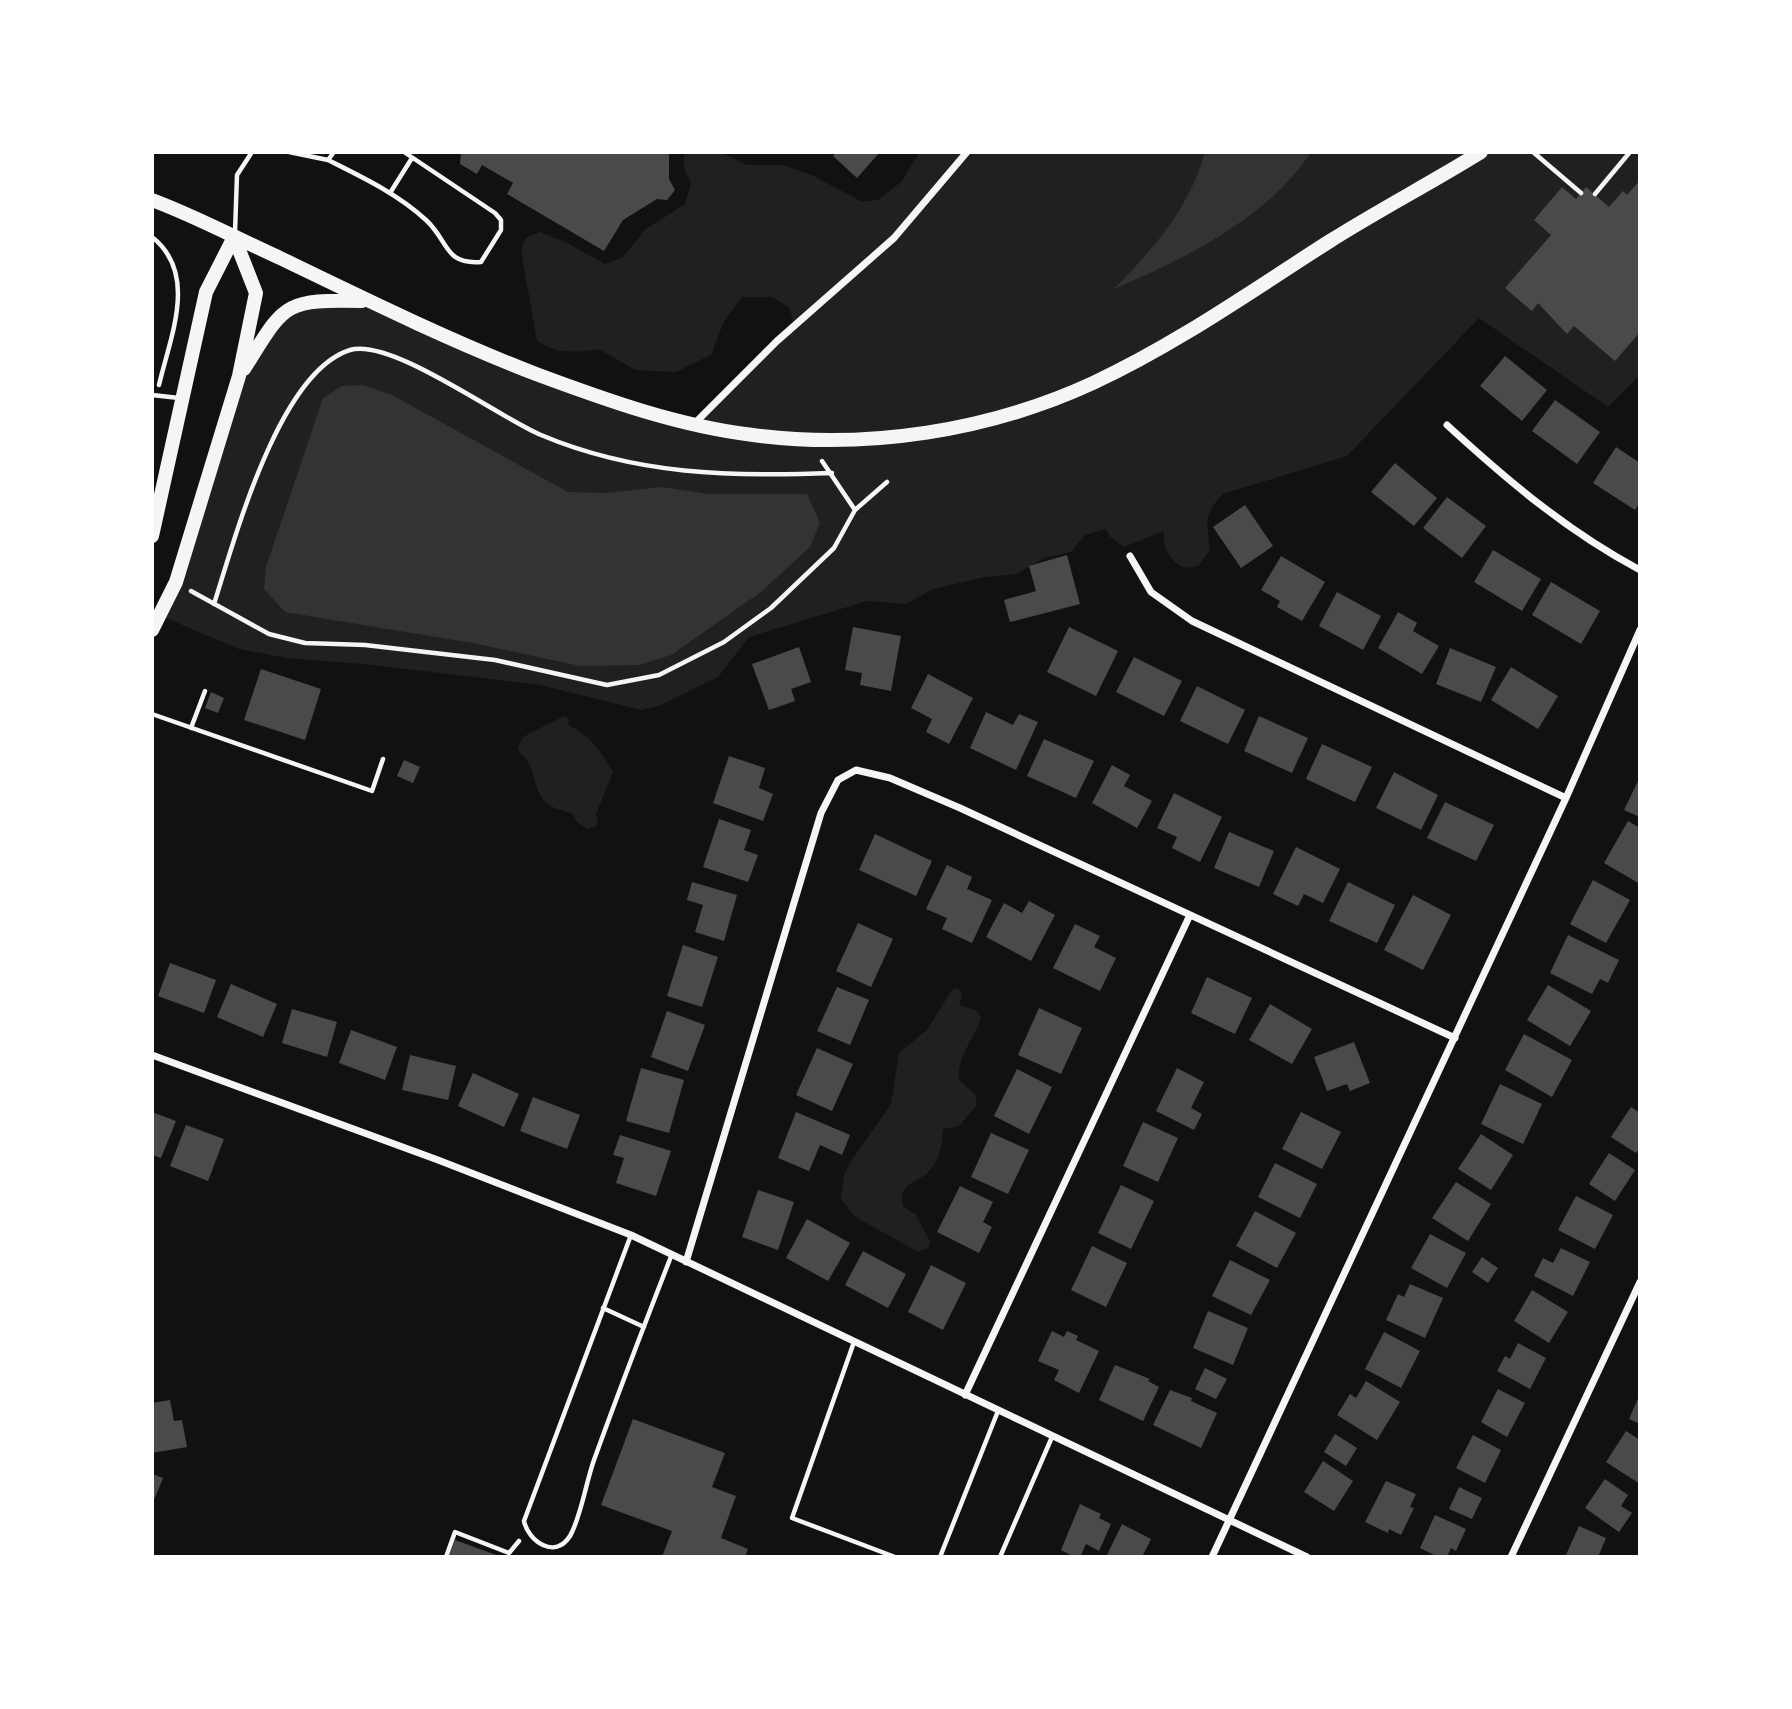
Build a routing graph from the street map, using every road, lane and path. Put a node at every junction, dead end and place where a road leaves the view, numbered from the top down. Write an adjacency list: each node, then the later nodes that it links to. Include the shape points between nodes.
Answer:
1 (252, 152): 16 (lane, via 237,175)
2 (289, 152): 10 (lane)
3 (334, 152): 10 (lane)
4 (404, 152): 9 (lane)
5 (967, 152): 21 (street, via 894,238 777,341)
6 (1480, 152): 21 (main road, via 1350,228 1177,339 1060,397 991,419 894,437 788,439)
7 (1533, 152): 12 (path)
8 (1630, 152): 13 (path)
9 (412, 158): 11 (lane); 11 (lane, via 495,213 501,230 491,249 481,262 465,263 452,257 427,220)
10 (328, 160): 11 (lane)
11 (390, 193)
12 (1581, 193)
13 (1595, 194)
14 (152, 200): 16 (main road)
15 (152, 237): 19 (path, via 168,251 178,271 180,292)
16 (234, 237): 17 (main road); 18 (main road, via 256,293); 20 (main road, via 206,292)
17 (369, 301): 18 (main road, via 299,302 277,317); 21 (main road, via 535,373)
18 (239, 376): 30 (main road)
19 (155, 395): 20 (lane)
20 (183, 399): 27 (main road)
21 (693, 424)
22 (1447, 425): 29 (street, via 1548,513)
23 (822, 461): 24 (path)
24 (832, 473): 26 (path); 31 (path, via 715,475 665,471 596,456 539,435 405,360 373,349 351,350 325,363 298,392 238,527)
25 (887, 482): 26 (path)
26 (855, 510): 31 (path, via 834,548 771,608 724,642 659,675 607,685 495,660 305,643 268,634)
27 (152, 536)
28 (1130, 556): 39 (street, via 1152,592 1192,621)
29 (1640, 570)
30 (176, 582): 31 (path); 32 (main road)
31 (214, 604)
32 (152, 630)
33 (1640, 630): 34 (street)
34 (1637, 641): 39 (street)
35 (205, 691): 37 (lane)
36 (152, 714): 37 (lane)
37 (191, 728): 38 (lane, via 372,790)
38 (383, 759)
39 (1566, 799): 41 (street)
40 (1190, 915): 41 (street); 45 (street, via 890,778 856,770 838,780 821,813); 50 (street)
41 (1455, 1038): 53 (street)
42 (152, 1055): 43 (street)
43 (631, 1235): 44 (street); 47 (lane)
44 (672, 1254): 45 (street); 48 (lane)
45 (686, 1262): 49 (street)
46 (1640, 1282): 61 (street)
47 (603, 1308): 48 (lane); 54 (lane, via 524,1521)
48 (644, 1326): 54 (lane, via 569,1538 547,1547 535,1543)
49 (854, 1342): 50 (street); 56 (lane, via 792,1518)
50 (965, 1395): 51 (street)
51 (998, 1411): 52 (street); 57 (lane)
52 (1052, 1437): 53 (street); 58 (lane)
53 (1230, 1521): 59 (street); 60 (street)
54 (526, 1531): 55 (path, via 509,1553 455,1532)
55 (446, 1557)
56 (895, 1557)
57 (940, 1557)
58 (1000, 1557)
59 (1212, 1557)
60 (1307, 1557)
61 (1511, 1557)

